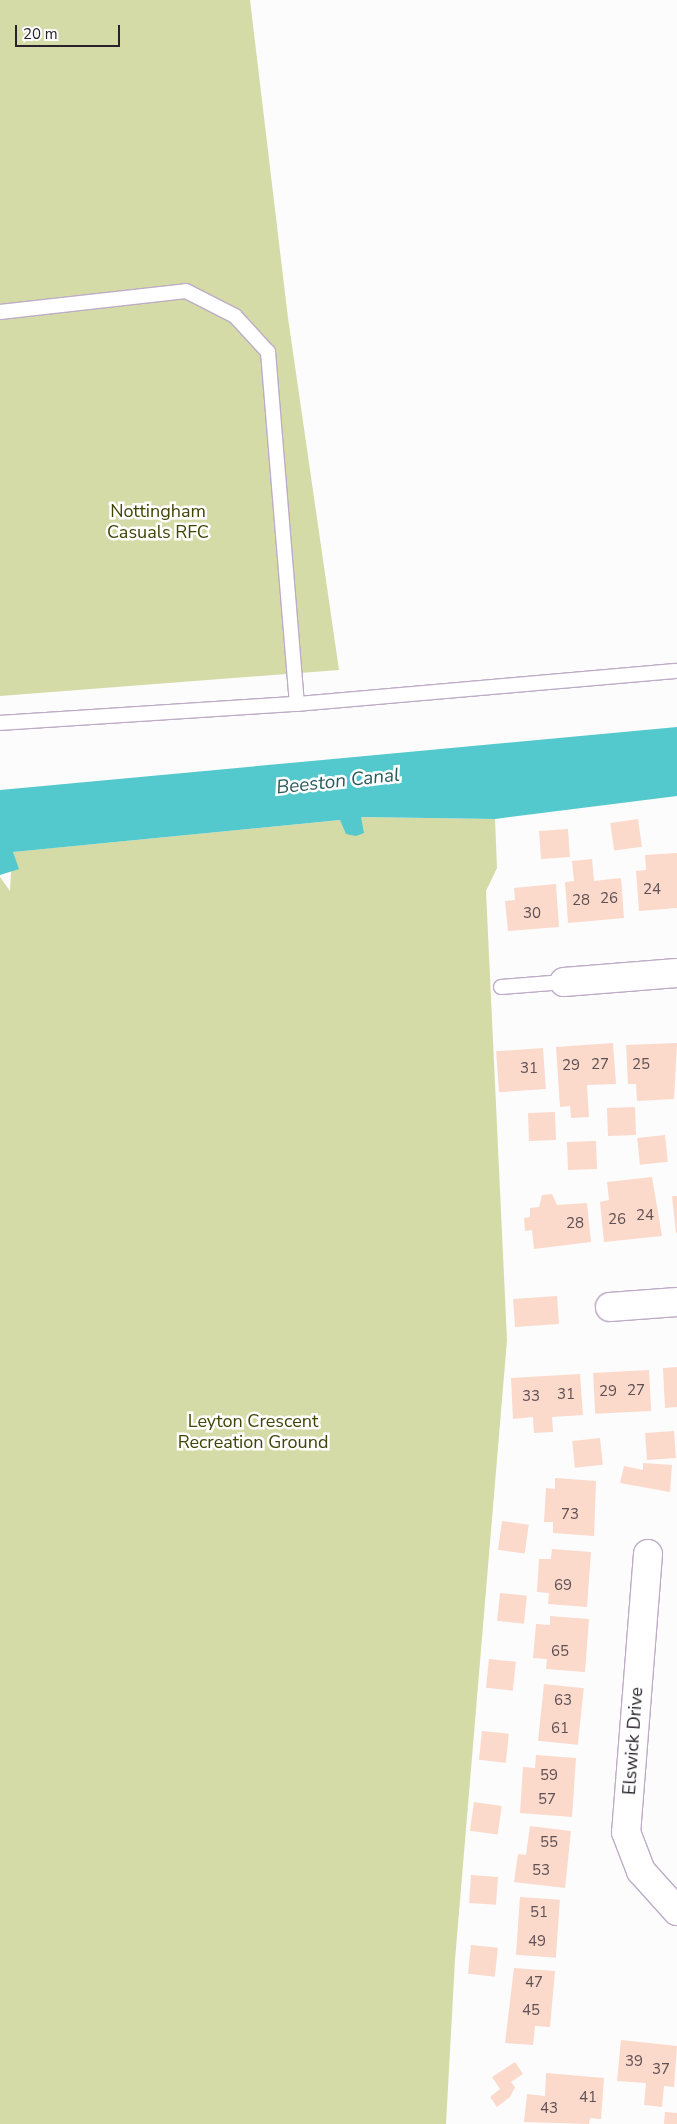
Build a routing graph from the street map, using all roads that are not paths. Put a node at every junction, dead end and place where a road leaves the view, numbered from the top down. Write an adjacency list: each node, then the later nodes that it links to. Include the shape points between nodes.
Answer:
1 (0, 312): 3 (lane, via 186,291 235,316 268,352)
2 (677, 672): 3 (lane)
3 (297, 704): 4 (lane)
4 (0, 723)
5 (677, 973): 6 (street)
6 (564, 982): 7 (lane)
7 (501, 987)
8 (677, 1302): 9 (street)
9 (610, 1307)
10 (648, 1554): 11 (street, Elswick Drive, via 626,1832 641,1871)
11 (677, 1911)

